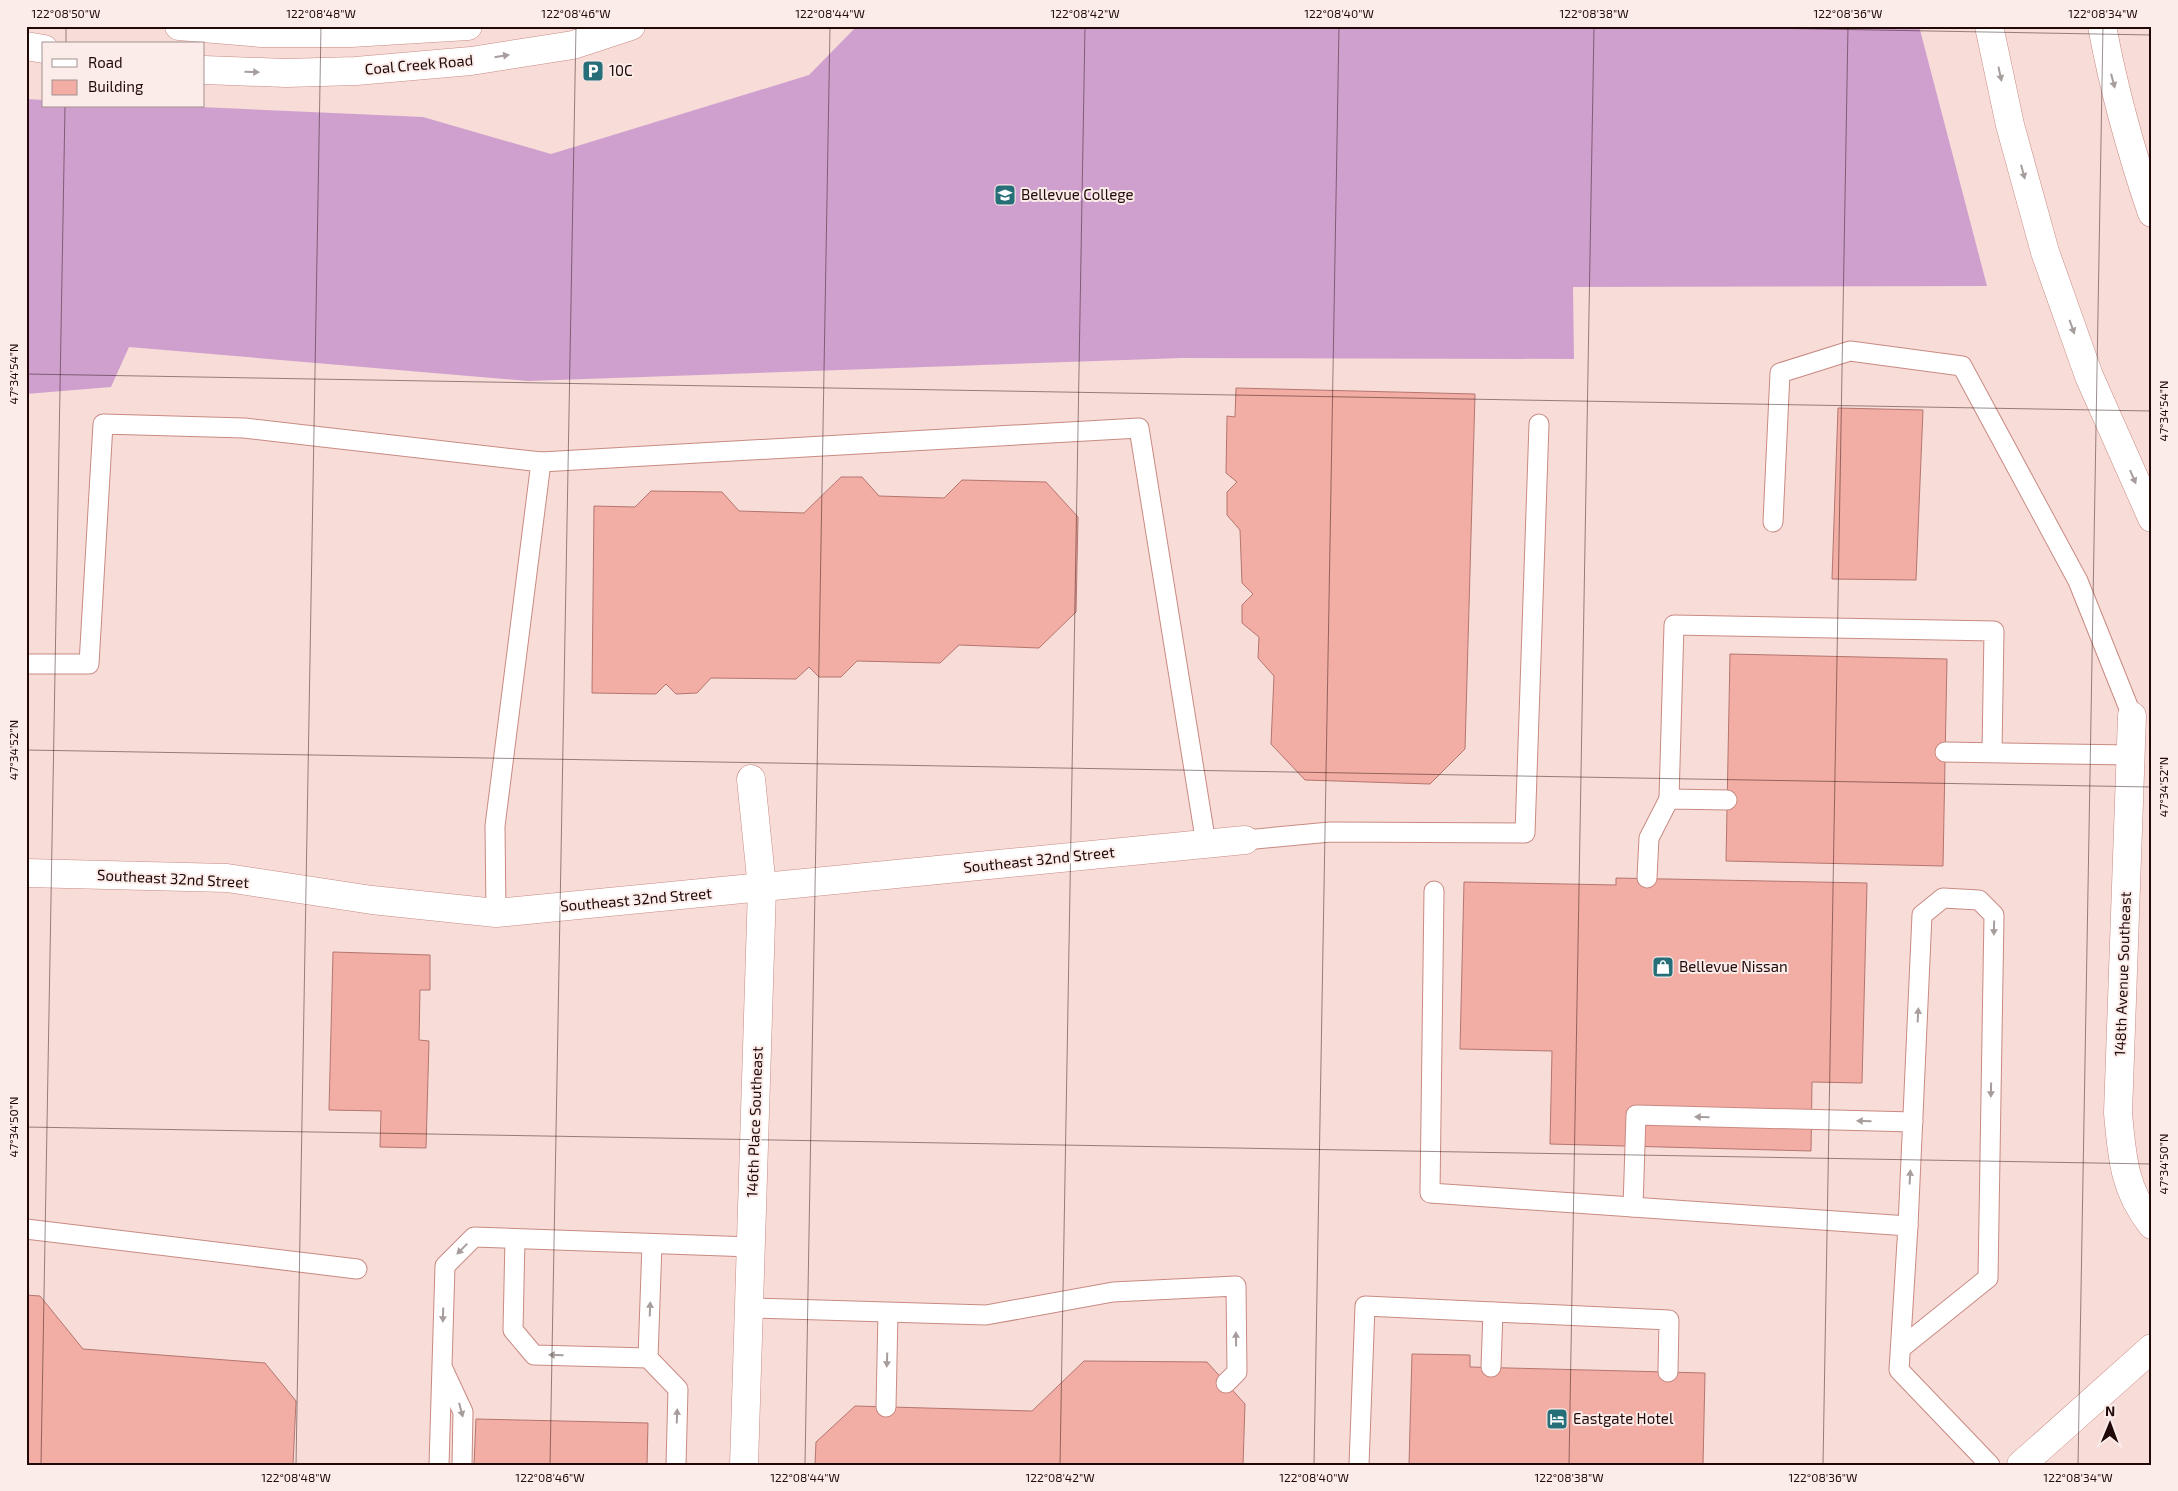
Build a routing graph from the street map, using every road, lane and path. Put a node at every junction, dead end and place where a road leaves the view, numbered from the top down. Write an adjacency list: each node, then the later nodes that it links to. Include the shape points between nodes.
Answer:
1 (179, 26): 2 (main road, via 272,33 350,33)
2 (468, 26)
3 (631, 26): 8 (main road, Coal Creek Road, one-way to 3, via 348,71 470,61 573,45)
4 (1990, 26): 12 (main road, one-way to 12, via 2010,125 2048,261 2089,376)
5 (2102, 26): 9 (main road, one-way to 9, via 2132,154)
6 (26, 46): 7 (main road)
7 (42, 49)
8 (205, 70)
9 (2152, 213)
10 (1539, 424): 22 (lane, via 1525,833 1330,832)
11 (540, 462): 14 (lane, via 244,428 103,424 89,664); 23 (lane, via 1139,428); 28 (lane, via 495,826)
12 (2152, 518)
13 (1772, 522): 15 (lane, via 1780,373 1850,351 1962,366 2078,581)
14 (26, 664)
15 (2132, 716): 18 (main road, 148th Avenue Southeast)
16 (1945, 752): 17 (lane)
17 (1992, 752): 18 (lane); 20 (lane, via 1994,631 1674,625)
18 (2131, 755): 31 (main road, 148th Avenue Southeast, via 2118,1113 2129,1188)
19 (751, 779): 26 (main road, 146th Place Southeast)
20 (1669, 799): 21 (lane); 25 (lane, via 1649,838)
21 (1727, 800)
22 (1245, 840): 23 (main road, Southeast 32nd Street)
23 (1206, 844): 26 (main road, Southeast 32nd Street)
24 (26, 874): 28 (main road, Southeast 32nd Street, via 227,878 372,900)
25 (1647, 878)
26 (762, 888): 28 (main road, Southeast 32nd Street); 36 (main road, 146th Place Southeast)
27 (1434, 891): 30 (lane, via 1430,1193)
28 (496, 913)
29 (1913, 1122): 30 (lane, one-way to 30, via 1636,1115); 32 (lane, one-way to 29); 41 (lane, one-way to 41, via 1922,915 1943,898 1979,900 1994,915 1988,1278)
30 (1633, 1207): 32 (lane)
31 (2152, 1225)
32 (1908, 1226): 41 (lane)
33 (26, 1229): 37 (lane)
34 (515, 1239): 35 (lane); 43 (lane, one-way to 34, via 534,1354 513,1330); 44 (lane, one-way to 44, via 474,1237 445,1266)
35 (652, 1244): 36 (lane); 43 (lane, one-way to 35)
36 (751, 1247): 38 (main road, 146th Place Southeast)
37 (357, 1269)
38 (750, 1308): 40 (lane); 52 (main road, 146th Place Southeast)
39 (1493, 1312): 45 (lane); 46 (lane, via 1669,1320); 53 (lane, via 1365,1306)
40 (888, 1313): 47 (lane, one-way to 40, via 1237,1372 1236,1286 1114,1292 986,1315); 48 (lane, one-way to 48)
41 (1901, 1348): 54 (lane, via 1899,1370)
42 (2152, 1348): 55 (main road)
43 (648, 1358): 51 (lane, one-way to 43, via 678,1389)
44 (441, 1366): 49 (lane); 50 (lane, one-way to 50, via 464,1412)
45 (1491, 1367)
46 (1668, 1372)
47 (1226, 1383)
48 (886, 1407)
49 (439, 1465)
50 (462, 1465)
51 (676, 1465)
52 (744, 1465)
53 (1359, 1465)
54 (1990, 1465)
55 (2022, 1465)

